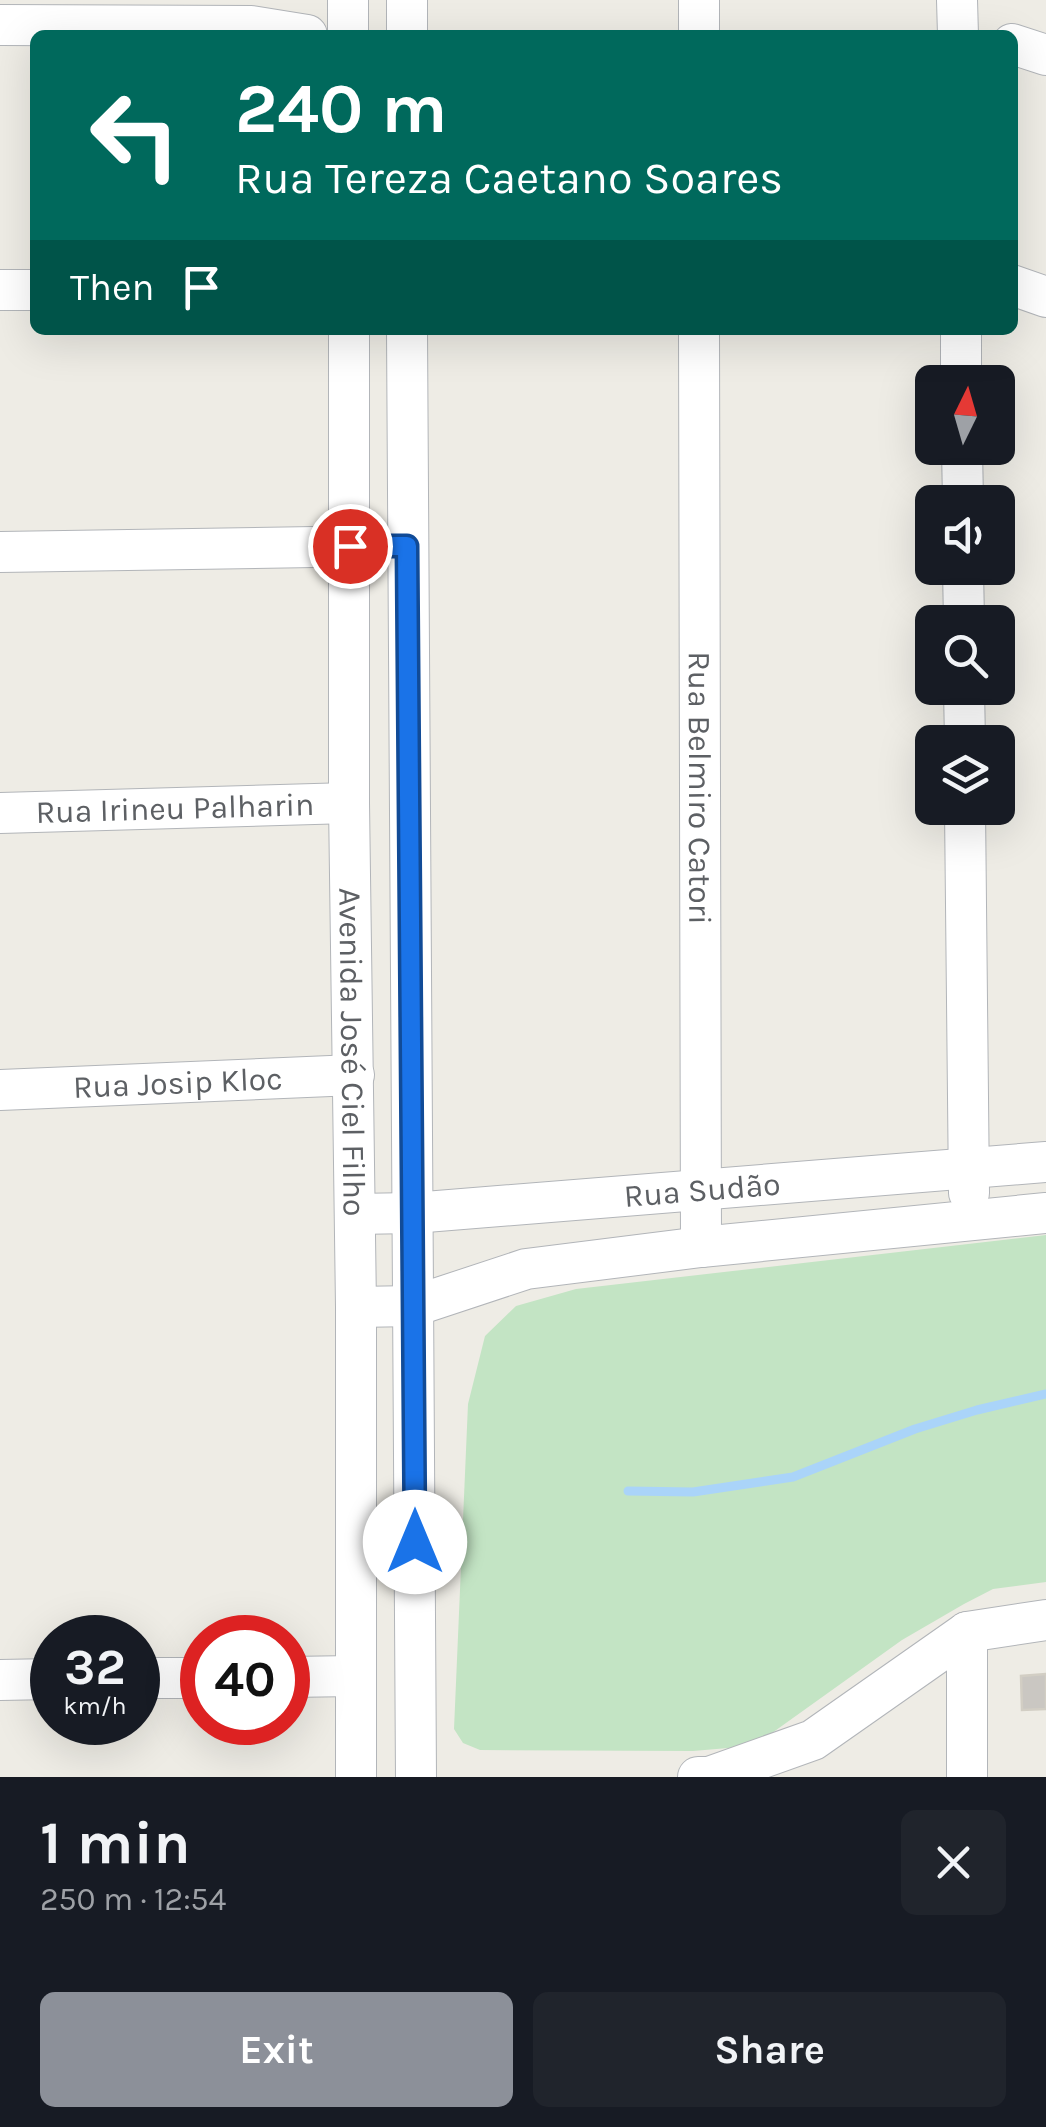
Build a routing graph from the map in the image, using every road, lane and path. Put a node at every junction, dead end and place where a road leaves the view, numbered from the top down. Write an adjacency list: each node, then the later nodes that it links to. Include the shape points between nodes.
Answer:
1 (348, 0): 6 (street)
2 (407, 0): 7 (street)
3 (699, 0): 8 (street)
4 (0, 26): 5 (street)
5 (276, 30)
6 (348, 30)
7 (407, 30)
8 (699, 30)
9 (1018, 46): 10 (street)
10 (1046, 55)
11 (1018, 287): 14 (street)
12 (0, 290): 13 (street)
13 (30, 290)
14 (1046, 297)
15 (349, 335): 20 (street, Avenida José Ciel Filho)
16 (407, 335): 21 (street, Avenida José Ciel Filho)
17 (699, 335): 30 (street, Rua Belmiro Catori)
18 (961, 335): 19 (street)
19 (962, 365)
20 (350, 546): 21 (street); 22 (street); 23 (street, Avenida José Ciel Filho)
21 (407, 546): 31 (street, Avenida José Ciel Filho)
22 (0, 552)
23 (349, 804): 24 (street, Rua Irineu Palharin); 26 (street, Avenida José Ciel Filho)
24 (0, 813)
25 (965, 825): 29 (street)
26 (354, 1075): 27 (street, Rua Josip Kloc); 32 (street, Avenida José Ciel Filho)
27 (0, 1090)
28 (1046, 1162): 29 (street, Rua Sudão)
29 (968, 1168): 30 (street, Rua Sudão); 34 (street)
30 (700, 1190): 31 (street, Rua Sudão); 35 (street, Rua Belmiro Catori)
31 (413, 1213): 32 (street, Rua Sudão); 36 (street, Avenida José Ciel Filho)
32 (355, 1214): 37 (street, Avenida José Ciel Filho)
33 (1046, 1214): 34 (street, Rua Sudão)
34 (971, 1220): 35 (street, Rua Sudão)
35 (701, 1247): 36 (street, Rua Sudão, via 526,1268)
36 (414, 1306): 37 (street, Rua Sudão); 45 (street, Avenida José Ciel Filho)
37 (356, 1308): 40 (street, Avenida José Ciel Filho)
38 (1046, 1620): 39 (street)
39 (967, 1632): 46 (street, via 813,1740); 47 (street)
40 (355, 1676): 41 (street); 44 (street, Avenida José Ciel Filho)
41 (310, 1677)
42 (30, 1679): 43 (street)
43 (0, 1680)
44 (356, 1777)
45 (416, 1777)
46 (698, 1777)
47 (967, 1777)

